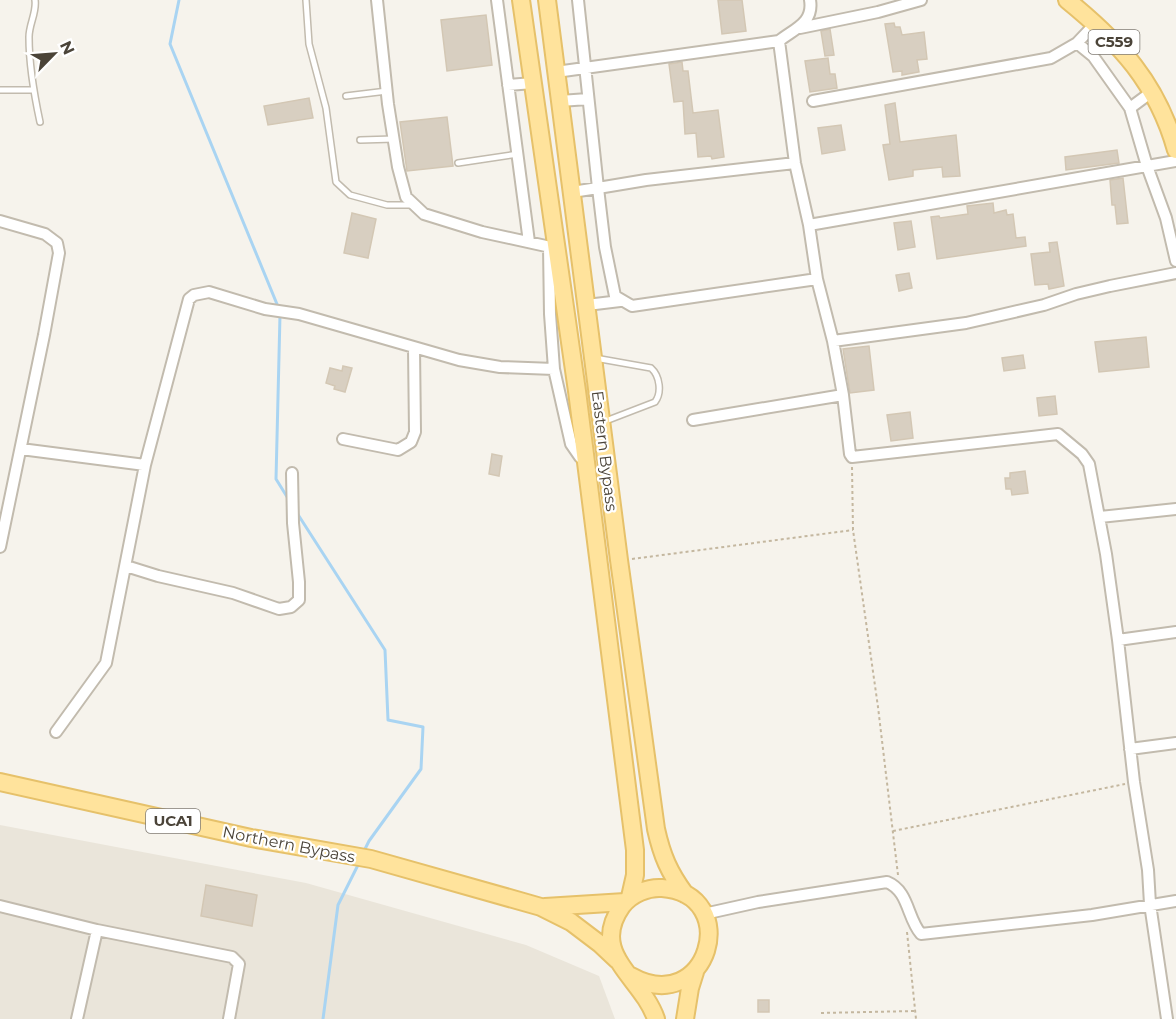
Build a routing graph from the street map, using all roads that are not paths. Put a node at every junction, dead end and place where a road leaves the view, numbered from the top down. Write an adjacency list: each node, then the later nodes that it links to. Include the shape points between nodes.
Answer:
1 (35, 0): 20 (lane, via 29,39)
2 (306, 0): 39 (lane, via 309,44 326,108 336,182 350,195 387,205)
3 (377, 0): 21 (street)
4 (497, 0): 18 (street)
5 (521, 0): 17 (main road, Eastern Bypass)
6 (547, 0): 16 (main road, Eastern Bypass)
7 (578, 0): 15 (street)
8 (810, 0): 12 (street, via 812,8)
9 (921, 0): 12 (street)
10 (1067, 0): 11 (main road, C559)
11 (1096, 23): 14 (street); 22 (main road, C559)
12 (800, 28): 13 (street)
13 (779, 41): 15 (street); 35 (street)
14 (1077, 44): 26 (street, via 1051,58); 27 (street, via 1093,56)
15 (584, 67): 16 (street); 24 (street)
16 (556, 72): 25 (main road, Eastern Bypass)
17 (533, 83): 18 (street); 43 (main road, Eastern Bypass)
18 (508, 85): 32 (street)
19 (0, 90): 20 (lane)
20 (34, 90): 28 (lane)
21 (387, 91): 23 (lane); 29 (street)
22 (1153, 91): 27 (street); 31 (main road, C559)
23 (346, 96)
24 (588, 99): 25 (street); 37 (street)
25 (560, 101): 38 (main road, Eastern Bypass)
26 (813, 101)
27 (1130, 108): 36 (street)
28 (40, 122)
29 (394, 139): 30 (lane); 39 (street, via 403,187)
30 (360, 140)
31 (1176, 150)
32 (518, 154): 34 (lane); 42 (street)
33 (1176, 161): 36 (street)
34 (458, 163)
35 (795, 163): 37 (street); 41 (street)
36 (1147, 166): 41 (street); 44 (street)
37 (598, 188): 38 (street); 47 (street, via 612,284)
38 (572, 192): 48 (main road, Eastern Bypass)
39 (412, 205): 42 (street, via 424,214)
40 (0, 221): 57 (street, via 45,234 57,243 59,253)
41 (809, 225): 46 (street)
42 (530, 243): 43 (street)
43 (553, 248): 52 (street, via 550,314); 58 (main road, Eastern Bypass)
44 (1176, 261)
45 (1176, 273): 49 (street, via 1099,288 966,323)
46 (817, 279): 47 (street, via 632,306); 49 (street)
47 (620, 301): 48 (street)
48 (587, 304): 51 (main road, Eastern Bypass)
49 (833, 341): 53 (street)
50 (414, 348): 52 (street, via 500,367); 56 (street, via 415,432 411,442 398,450); 59 (street, via 209,292 194,295 189,299)
51 (594, 358): 55 (main road, Eastern Bypass); 55 (lane, via 651,368 656,372 659,389 655,402)
52 (554, 369): 58 (street, via 571,444)
53 (843, 394): 54 (street); 62 (street, via 852,457 1058,434 1089,464)
54 (693, 420)
55 (602, 422): 71 (main road, Eastern Bypass, via 656,829 671,875)
56 (343, 439)
57 (21, 449): 59 (street); 63 (street)
58 (586, 461): 72 (main road, Eastern Bypass, via 635,850 635,875)
59 (145, 465): 64 (street)
60 (292, 473): 64 (street, via 299,600 291,607 279,609)
61 (1176, 509): 62 (street)
62 (1100, 517): 66 (street)
63 (0, 547)
64 (126, 566): 67 (street, via 106,663)
65 (1176, 632): 66 (street)
66 (1118, 640): 69 (street)
67 (56, 732)
68 (1176, 743): 69 (street)
69 (1130, 749): 74 (street)
70 (0, 782): 76 (main road, Northern Bypass / UCA1, via 251,838 347,854)
71 (686, 894): 72 (main road, via 657,887); 77 (main road, Eastern Bypass)
72 (628, 900): 76 (main road, UCA1); 79 (main road, Eastern Bypass, via 616,915 611,930)
73 (1176, 901): 74 (street)
74 (1150, 904): 77 (street, via 1092,915 921,934 900,890 887,882); 86 (street)
75 (0, 906): 78 (street)
76 (541, 907): 79 (main road, UCA1, via 571,922)
77 (704, 914): 80 (main road, via 710,942)
78 (97, 930): 82 (street); 83 (street, via 232,957 239,964 239,972)
79 (617, 960): 81 (main road, Eastern Bypass)
80 (695, 972): 81 (main road, via 676,983 654,986); 85 (main road)
81 (631, 976): 84 (main road, Eastern Bypass)
82 (77, 1019)
83 (230, 1019)
84 (656, 1019)
85 (685, 1019)
86 (1167, 1019)

